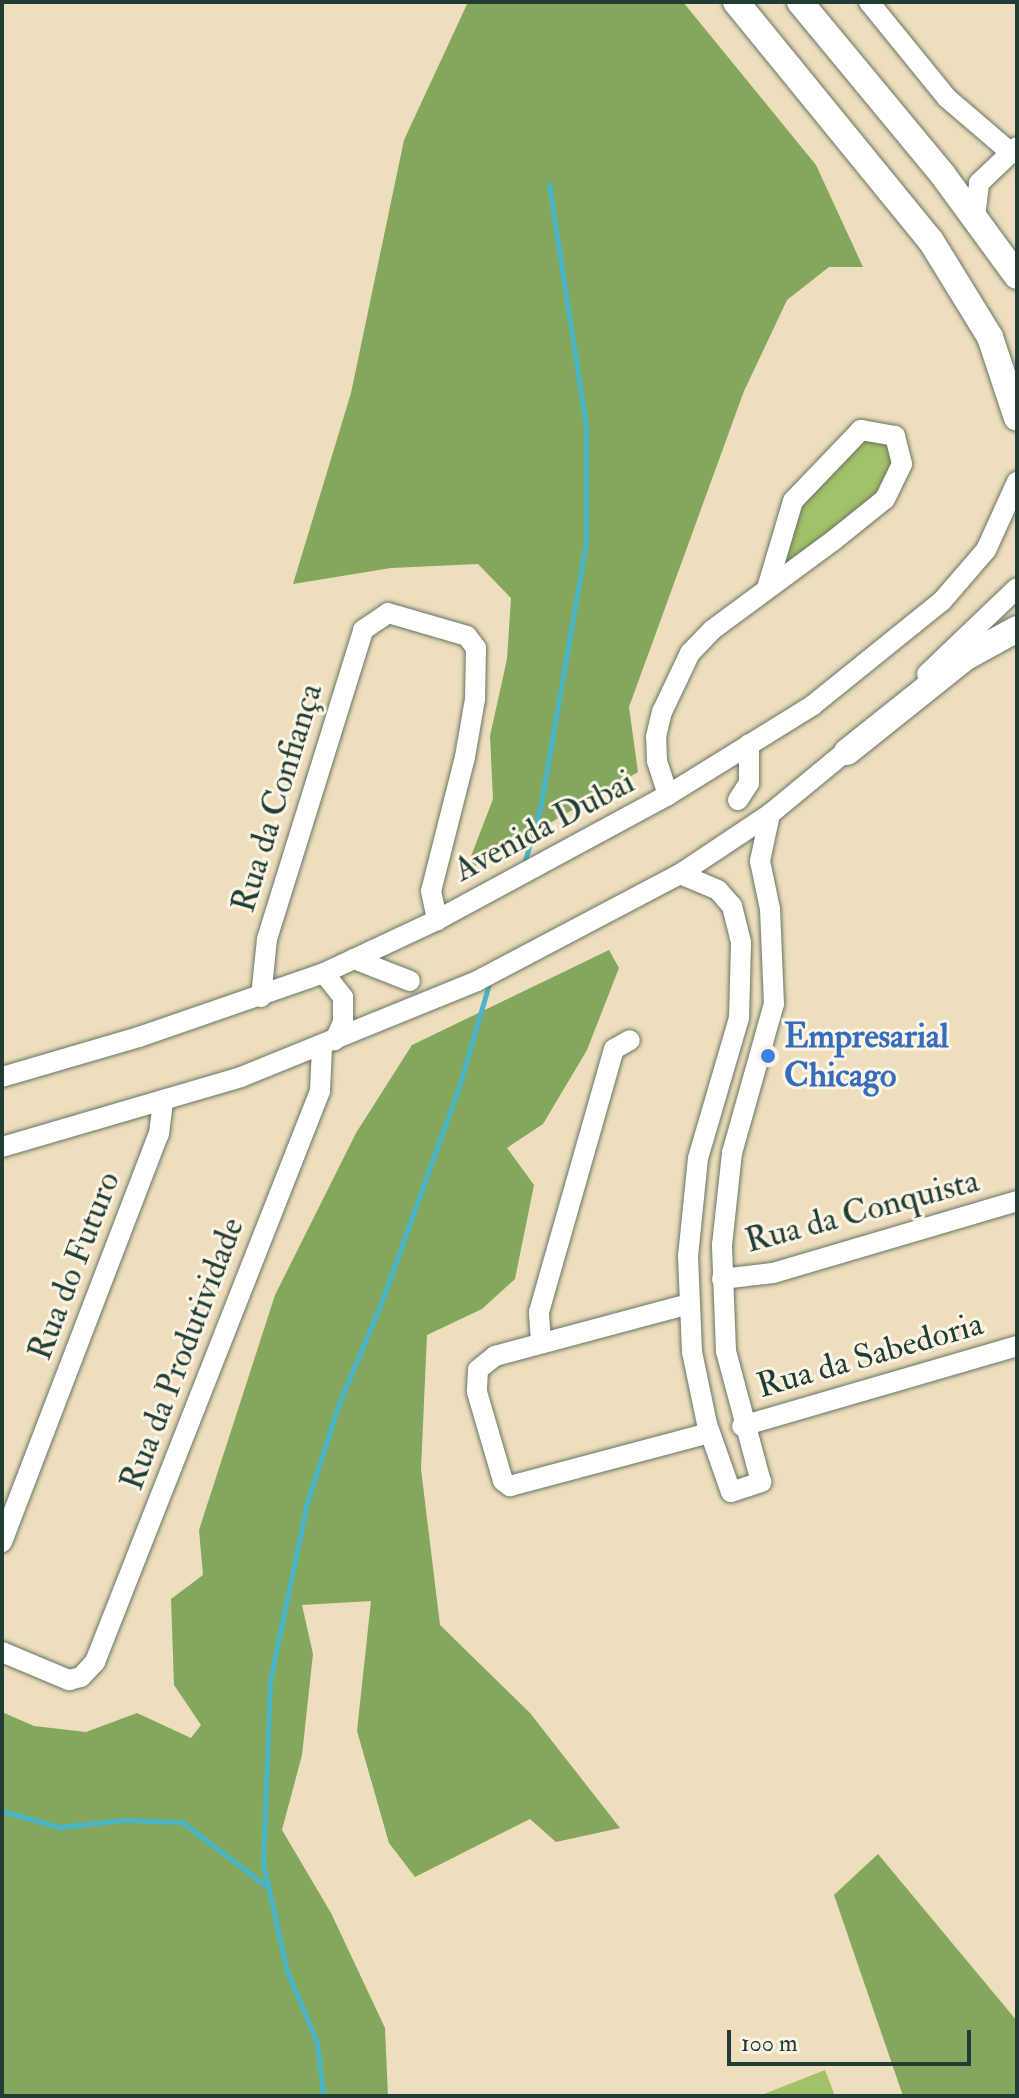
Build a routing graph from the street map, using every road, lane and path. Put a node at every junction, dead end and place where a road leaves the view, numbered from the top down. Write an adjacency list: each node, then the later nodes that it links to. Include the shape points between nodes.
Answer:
1 (736, 2): 8 (main road, via 931,241 990,337)
2 (800, 2): 5 (main road)
3 (869, 2): 4 (street, via 947,98)
4 (1010, 152): 5 (street, via 971,173); 6 (street, via 979,183)
5 (943, 175): 6 (main road)
6 (975, 217): 7 (main road)
7 (1017, 276)
8 (1017, 418)
9 (1017, 482): 13 (street, Avenida Dubai, via 986,550 942,601 813,705)
10 (767, 588): 10 (street, via 885,499 902,464 895,436 861,430 793,501); 15 (street, via 699,642 675,681 656,737)
11 (1017, 588): 14 (street)
12 (1017, 629): 14 (main road, via 966,657)
13 (749, 744): 15 (street, Avenida Dubai); 16 (street, via 749,783)
14 (847, 752): 17 (street)
15 (668, 795): 19 (street, Avenida Dubai)
16 (738, 800)
17 (770, 814): 18 (street); 30 (street, via 760,861 770,909 774,1004 732,1153)
18 (680, 874): 25 (street, via 477,981); 31 (street, via 718,890 732,906 741,943 742,989 739,1018 698,1158 689,1226)
19 (437, 920): 20 (street, Avenida Dubai); 23 (street, Rua da Confiança, via 431,891 475,699 476,648 467,636 388,613 369,622 267,939)
20 (354, 959): 21 (street, Avenida Dubai); 22 (street)
21 (324, 973): 23 (street, Avenida Dubai); 25 (street, Rua da Produtividade, via 343,997 343,1022)
22 (410, 981)
23 (261, 997): 26 (street, Avenida Dubai)
24 (630, 1040): 32 (street, via 614,1049 539,1312)
25 (328, 1044): 27 (street); 37 (street, Rua da Produtividade, via 320,1091 95,1662 81,1677 69,1680)
26 (2, 1077)
27 (163, 1102): 28 (street); 36 (street, Rua do Futuro, via 159,1134)
28 (2, 1147)
29 (1017, 1201): 30 (street, Rua da Conquista, via 773,1273)
30 (722, 1279): 34 (street, via 726,1351)
31 (689, 1304): 32 (street); 35 (street, via 692,1352)
32 (541, 1342): 35 (street, via 495,1356 478,1370 477,1392 503,1481 510,1486)
33 (1017, 1346): 34 (street, Rua da Sabedoria)
34 (742, 1426): 35 (street, via 761,1482 731,1492)
35 (709, 1433)
36 (2, 1542)
37 (2, 1652)

